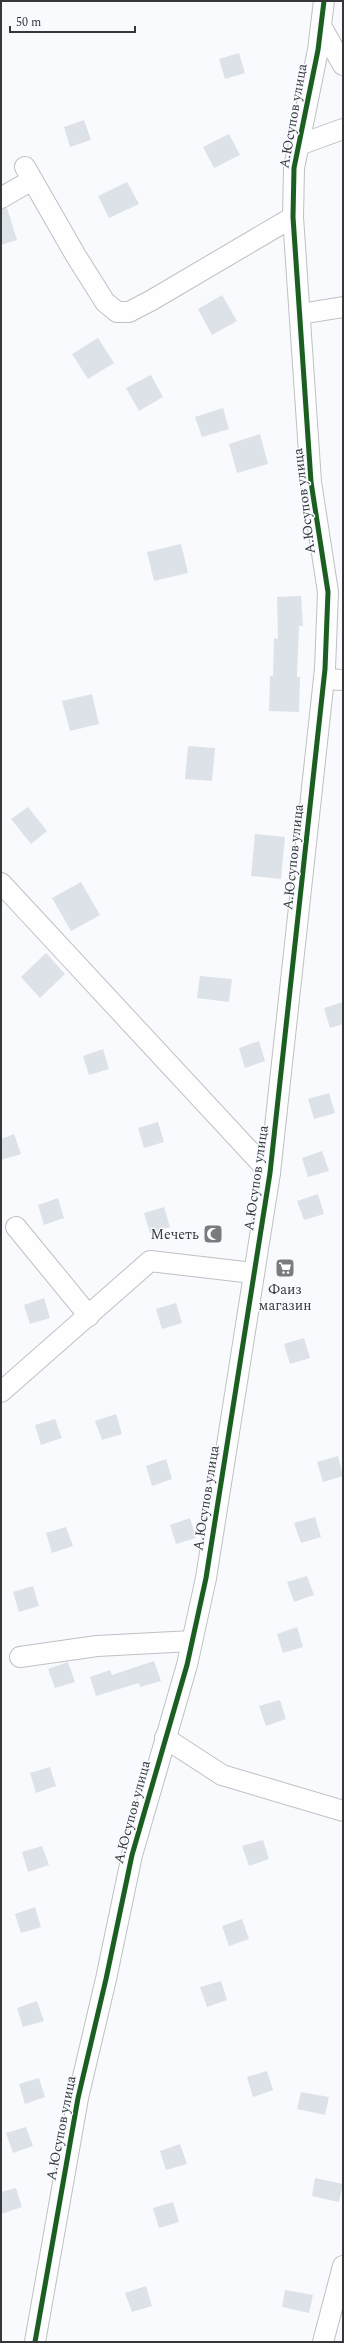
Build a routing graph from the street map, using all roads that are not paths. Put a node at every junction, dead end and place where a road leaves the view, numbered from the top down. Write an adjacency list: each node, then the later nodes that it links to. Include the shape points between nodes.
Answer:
1 (324, 1): 2 (street, А.Юсупов улица)
2 (321, 26): 3 (street); 5 (street, А.Юсупов улица)
3 (343, 65)
4 (343, 130): 5 (street, А.Юсупов улица)
5 (299, 145): 7 (street, А.Юсупов улица, via 294,168)
6 (1, 198): 7 (street, via 28,174 105,302 117,312 129,312 146,303)
7 (293, 217): 9 (street, А.Юсупов улица)
8 (343, 307): 9 (street)
9 (300, 314): 10 (street, А.Юсупов улица, via 311,482 328,592)
10 (334, 679): 12 (street, А.Юсупов улица)
11 (1, 883): 12 (street, А.Юсупов улица)
12 (270, 1173): 14 (street, А.Юсупов улица)
13 (16, 1227): 15 (street)
14 (253, 1273): 15 (street, via 150,1261); 17 (street, А.Юсупов улица, via 206,1578)
15 (89, 1316): 16 (street)
16 (1, 1392)
17 (192, 1641): 18 (street, via 97,1646); 19 (street, А.Юсупов улица)
18 (20, 1656)
19 (165, 1738): 20 (street, via 222,1775); 22 (street, А.Юсупов улица, via 132,1855 78,2098)
20 (343, 1812)
21 (343, 2266): 23 (street)
22 (35, 2342)
23 (323, 2342)

